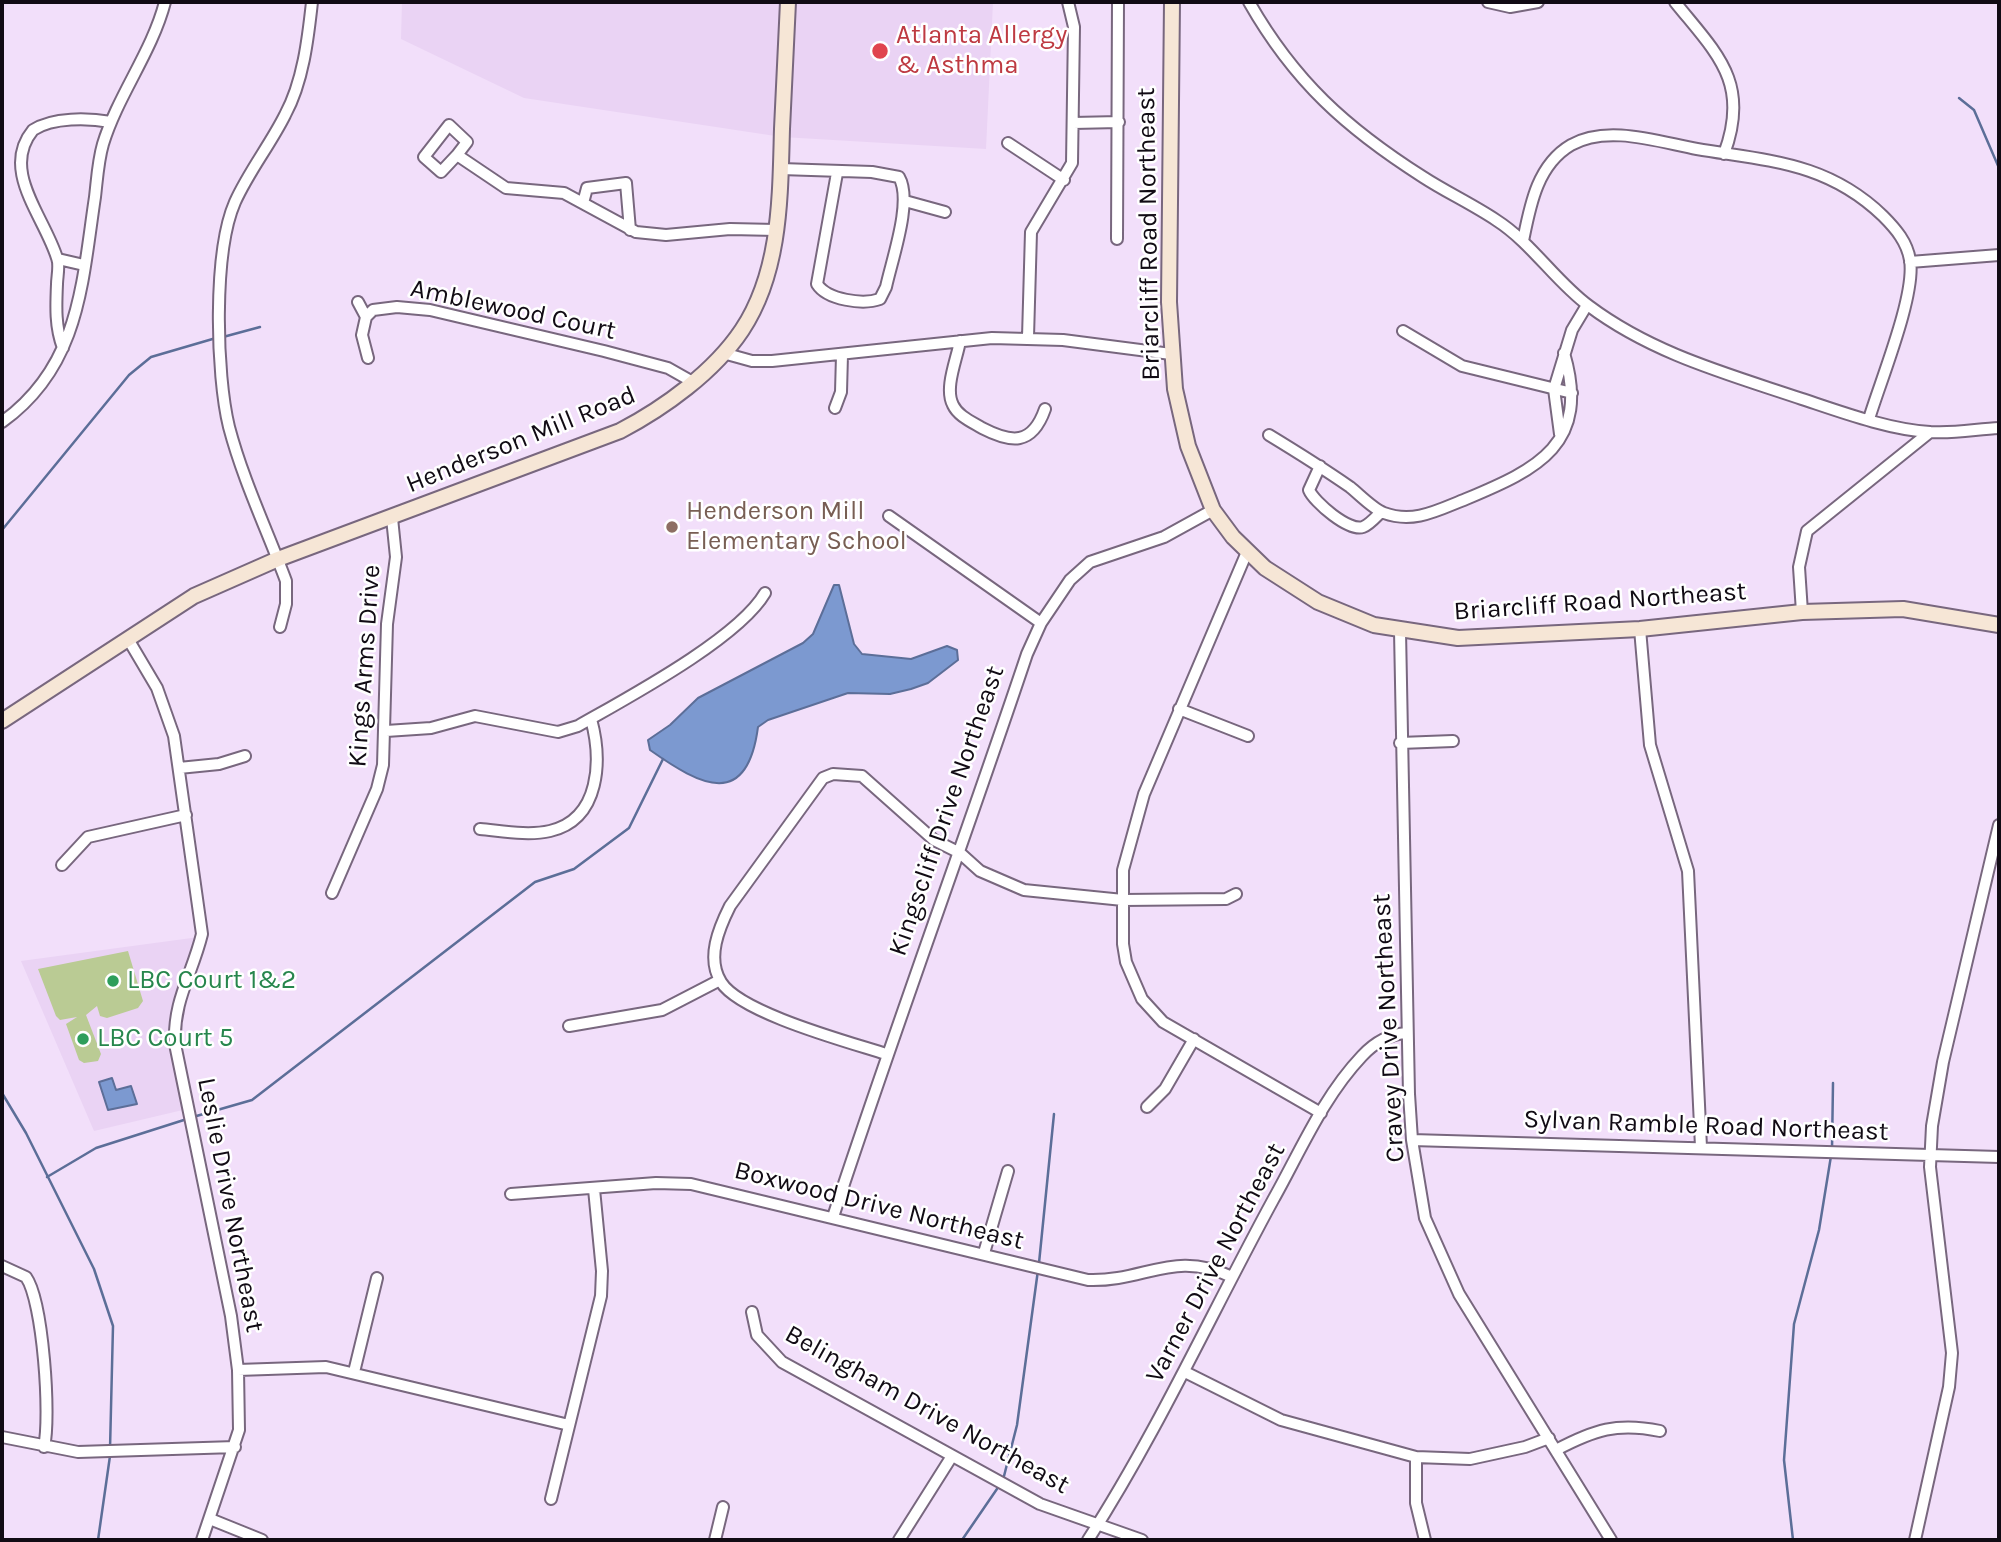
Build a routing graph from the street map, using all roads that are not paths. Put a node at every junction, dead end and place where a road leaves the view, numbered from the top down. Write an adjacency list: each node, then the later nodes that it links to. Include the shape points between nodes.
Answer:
1 (165, 2): 11 (street, via 159,24)
2 (312, 2): 60 (street, via 297,87 234,204 221,269 219,318 229,424)
3 (788, 2): 17 (main road, Henderson Mill Road)
4 (1068, 2): 13 (street, via 1074,27)
5 (1118, 2): 12 (street)
6 (1172, 2): 40 (main road, Briarcliff Road Northeast)
7 (1249, 2): 26 (street, via 1279,52 1321,100 1387,153 1497,220)
8 (1488, 2): 9 (street, via 1510,7)
9 (1538, 2)
10 (1675, 2): 15 (street, via 1715,48 1728,71 1733,111)
11 (111, 122): 28 (street, via 42,124 18,140 8,166 12,178); 30 (street, via 102,146)
12 (1119, 122): 13 (street); 25 (street)
13 (1073, 123): 19 (street, via 1072,163)
14 (1008, 143): 19 (street)
15 (1724, 153): 26 (street, via 1610,135 1581,140 1561,153 1540,178); 29 (street, via 1790,163 1849,188 1893,226 1906,245)
16 (457, 155): 21 (street, via 506,188 564,193)
17 (781, 169): 18 (street); 24 (main road, Henderson Mill Road)
18 (837, 173): 20 (street, via 894,174 904,186); 20 (street, via 817,270 818,296 864,302 880,299)
19 (1064, 180): 35 (street, via 1031,232)
20 (905, 201): 22 (street)
21 (583, 203): 23 (street); 23 (street, via 587,188 626,183)
22 (945, 212)
23 (630, 229): 24 (street, via 650,235)
24 (776, 230): 38 (main road, Henderson Mill Road, via 759,297 742,330)
25 (1117, 239)
26 (1523, 241): 32 (street)
27 (1999, 255): 29 (street)
28 (58, 259): 30 (street); 37 (street, via 57,332)
29 (1910, 262): 48 (street, via 1906,296)
30 (85, 265): 37 (street, via 79,308)
31 (358, 302): 33 (street)
32 (1587, 305): 39 (street); 48 (street, via 1660,350)
33 (366, 317): 42 (street, via 362,335); 43 (street, Amblewood Court, via 373,310 397,307 430,310 668,368)
34 (1403, 331): 44 (street, via 1462,366)
35 (1028, 337): 36 (street); 40 (street)
36 (960, 341): 41 (street); 47 (street, via 950,407 1002,439 1015,440 1033,431)
37 (63, 348): 49 (street, via 39,388)
38 (723, 353): 41 (street, via 762,361); 43 (main road, Henderson Mill Road)
39 (1564, 353): 44 (street); 45 (street)
40 (1171, 354): 55 (main road, Briarcliff Road Northeast, via 1188,446)
41 (842, 355): 46 (street, via 841,392)
42 (368, 358)
43 (691, 381): 58 (main road, Henderson Mill Road, via 661,410 620,431)
44 (1554, 389): 45 (street); 52 (street)
45 (1572, 393): 52 (street)
46 (835, 408)
47 (1045, 410)
48 (1869, 419): 51 (street)
49 (2, 422)
50 (1999, 428): 51 (street)
51 (1930, 432): 62 (street, via 1807,531 1800,567)
52 (1560, 434): 56 (street, via 1549,456 1514,479 1416,518)
53 (1269, 435): 54 (street)
54 (1321, 466): 56 (street); 56 (street, via 1309,490 1314,500 1353,527 1364,527)
55 (1213, 510): 59 (main road, Briarcliff Road Northeast); 63 (street, Kingscliff Drive Northeast, via 1164,537 1090,562 1070,580)
56 (1381, 512)
57 (889, 516): 63 (street)
58 (392, 517): 60 (main road, Henderson Mill Road); 72 (street, Kings Arms Drive, via 396,558 387,624)
59 (1247, 552): 67 (main road, Briarcliff Road Northeast, via 1318,602); 69 (street)
60 (278, 559): 65 (street, via 286,581); 68 (main road, Henderson Mill Road, via 194,596)
61 (765, 593): 70 (street, via 741,622 700,652)
62 (1802, 612): 64 (main road, Briarcliff Road Northeast, via 1903,610); 66 (main road, Briarcliff Road Northeast)
63 (1041, 624): 81 (street, Kingscliff Drive Northeast)
64 (1999, 625)
65 (280, 627)
66 (1640, 629): 67 (main road, Briarcliff Road Northeast, via 1458,638); 94 (street, via 1650,745 1688,871)
67 (1400, 631): 75 (street, Cravey Drive Northeast)
68 (128, 639): 71 (main road, Henderson Mill Road); 77 (street, Leslie Drive Northeast, via 167,711)
69 (1179, 709): 73 (street); 85 (street, via 1144,793 1123,870)
70 (591, 719): 72 (street, via 558,732 475,716 431,729); 80 (street, via 597,742 597,779 590,800 577,815 548,832)
71 (2, 721)
72 (386, 732): 83 (street, Kings Arms Drive, via 377,789)
73 (1248, 736)
74 (1452, 741): 75 (street)
75 (1400, 743): 88 (street, Cravey Drive Northeast)
76 (245, 756): 77 (street)
77 (179, 768): 78 (street, Leslie Drive Northeast)
78 (186, 815): 82 (street, via 88,837); 106 (street, Leslie Drive Northeast, via 202,934 176,1007 175,1044)
79 (1999, 825): 95 (street, via 1942,1062)
80 (480, 830)
81 (960, 853): 85 (street, via 980,871 1024,890); 86 (street, via 913,824 862,776 823,778 730,906 715,950); 90 (street, Kingscliff Drive Northeast)
82 (62, 865)
83 (332, 893)
84 (1236, 894): 85 (street, via 1226,899)
85 (1123, 900): 89 (street, via 1126,962 1142,999 1163,1021)
86 (720, 980): 87 (street, via 662,1010); 90 (street, via 725,988 764,1012)
87 (569, 1026)
88 (1407, 1033): 92 (street, Varner Drive Northeast, via 1381,1040 1362,1056); 93 (street, Cravey Drive Northeast)
89 (1195, 1039): 91 (street, via 1165,1089); 92 (street)
90 (886, 1054): 100 (street, Kingscliff Drive Northeast)
91 (1147, 1107)
92 (1321, 1113): 103 (street, Varner Drive Northeast)
93 (1412, 1140): 94 (street, Sylvan Ramble Road Northeast); 112 (street, Cravey Drive Northeast, via 1425,1218 1459,1294)
94 (1701, 1147): 95 (street, Sylvan Ramble Road Northeast)
95 (1930, 1156): 96 (street, Sylvan Ramble Road Northeast); 130 (street, via 1952,1353 1949,1387)
96 (1999, 1157)
97 (1008, 1171): 101 (street)
98 (594, 1189): 99 (street, Boxwood Drive Northeast); 100 (street, Boxwood Drive Northeast, via 691,1184); 109 (street, via 601,1296)
99 (511, 1194)
100 (833, 1217): 101 (street, Boxwood Drive Northeast)
101 (984, 1253): 103 (street, Boxwood Drive Northeast, via 1088,1280 1119,1279 1177,1264 1204,1266)
102 (2, 1266): 113 (street, via 26,1277 36,1298 48,1414)
103 (1232, 1277): 108 (street, Varner Drive Northeast)
104 (377, 1278): 107 (street)
105 (752, 1312): 116 (street, Belingham Drive Northeast, via 757,1335 782,1363)
106 (238, 1370): 107 (street, via 310,1366); 114 (street, Leslie Drive Northeast, via 240,1409)
107 (354, 1372): 109 (street)
108 (1185, 1372): 117 (street, via 1281,1420); 121 (street, Varner Drive Northeast)
109 (569, 1425): 118 (street)
110 (1660, 1431): 115 (street, via 1605,1428)
111 (2, 1437): 113 (street)
112 (1549, 1438): 115 (street, Cravey Drive Northeast); 117 (street, via 1470,1459)
113 (44, 1447): 114 (street, via 78,1452)
114 (235, 1447): 120 (street, Leslie Drive Northeast)
115 (1556, 1450): 129 (street, Cravey Drive Northeast)
116 (951, 1456): 121 (street, Belingham Drive Northeast, via 1040,1504); 125 (street)
117 (1416, 1457): 128 (street, via 1416,1503)
118 (551, 1499)
119 (723, 1507): 124 (street)
120 (210, 1518): 122 (street, Leslie Drive Northeast); 123 (street)
121 (1100, 1523): 126 (street, Varner Drive Northeast); 127 (street, Belingham Drive Northeast)
122 (202, 1540)
123 (262, 1540)
124 (715, 1540)
125 (899, 1540)
126 (1088, 1540)
127 (1142, 1540)
128 (1425, 1540)
129 (1611, 1540)
130 (1915, 1540)

